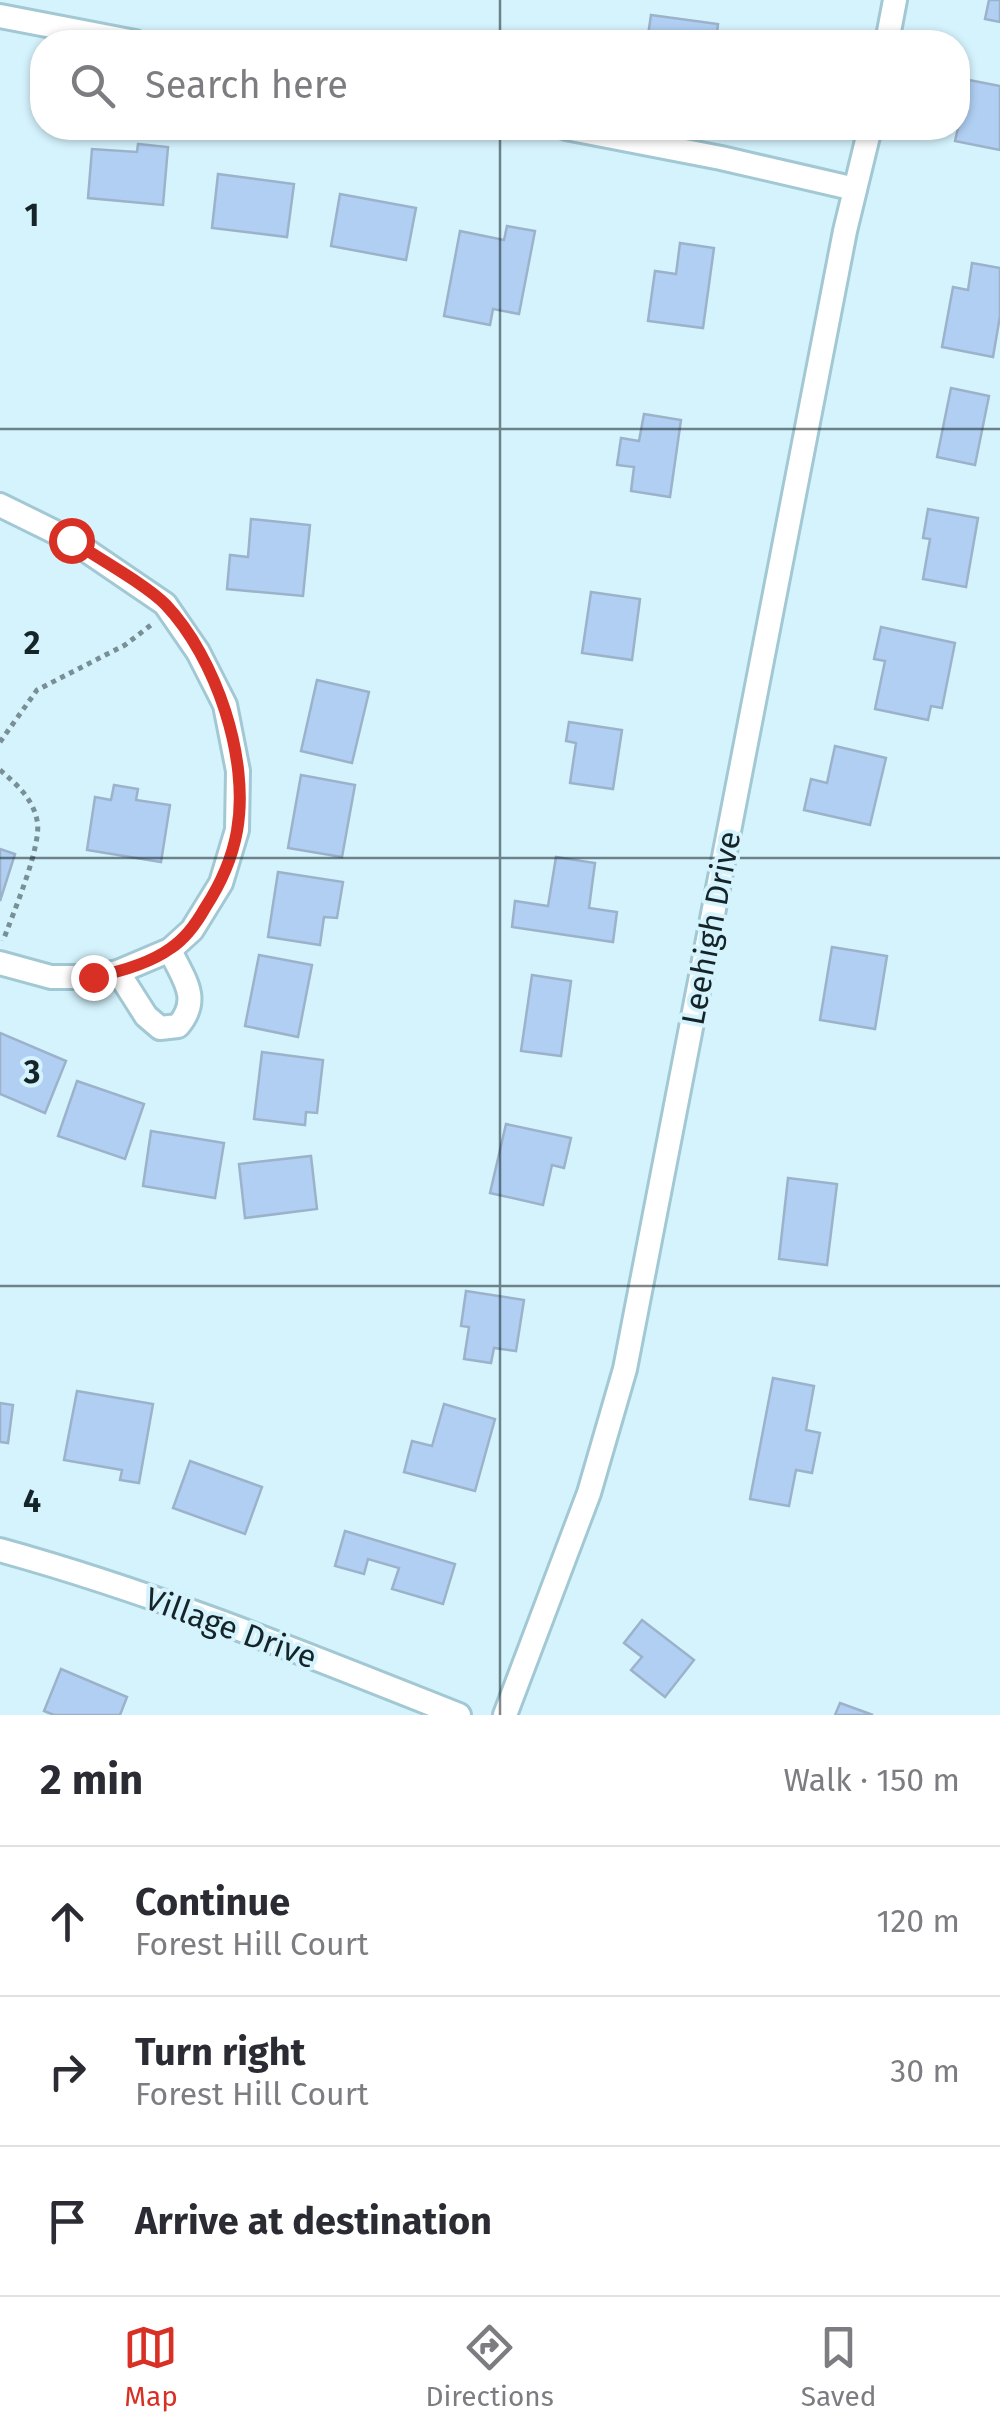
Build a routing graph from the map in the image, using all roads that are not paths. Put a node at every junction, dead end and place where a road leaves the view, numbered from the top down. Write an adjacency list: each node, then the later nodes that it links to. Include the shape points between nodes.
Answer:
1 (896, 0): 4 (street)
2 (0, 16): 3 (street)
3 (73, 30)
4 (890, 30)
5 (628, 140): 7 (street)
6 (867, 140): 7 (street, Leehigh Drive)
7 (854, 190): 14 (street, Leehigh Drive, via 624,1369 589,1493)
8 (0, 505): 9 (street, via 71,540 165,604 225,705 238,771 238,830 222,883 192,930)
9 (170, 950): 11 (street); 11 (street, via 191,995 178,1026 160,1028 146,1016)
10 (0, 963): 11 (street, via 51,977)
11 (118, 972)
12 (0, 1550): 13 (street, Village Drive, via 300,1652)
13 (459, 1715)
14 (504, 1715)

